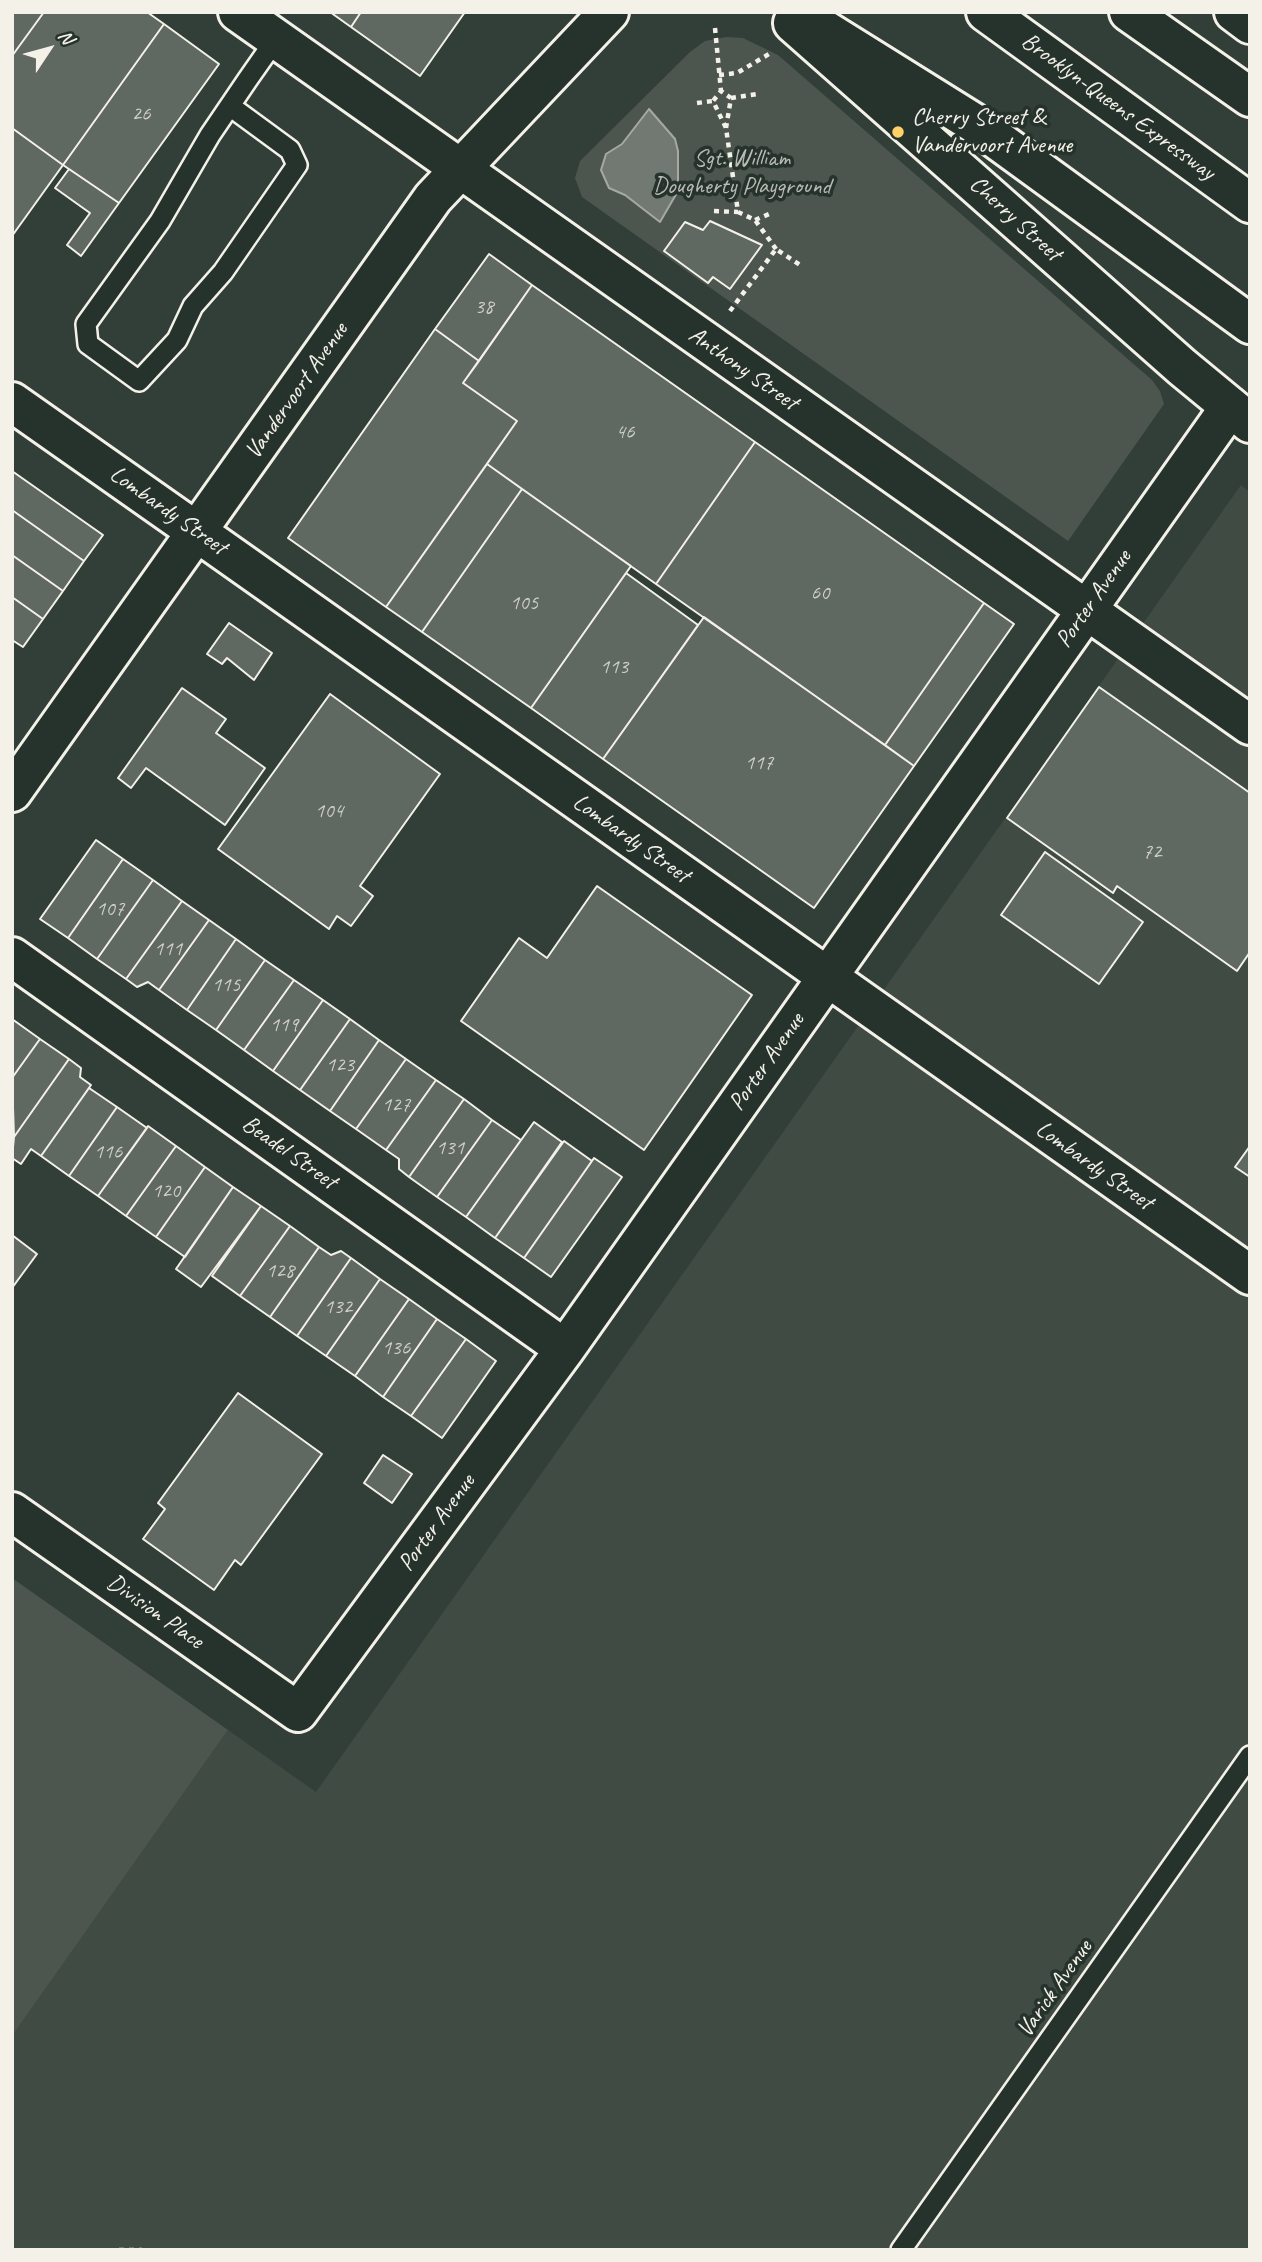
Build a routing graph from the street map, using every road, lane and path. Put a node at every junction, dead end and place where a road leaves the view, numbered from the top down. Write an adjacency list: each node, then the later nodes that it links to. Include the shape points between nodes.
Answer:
1 (238, 12): 10 (main road, Anthony Street)
2 (609, 12): 21 (main road, Vandervoort Avenue)
3 (782, 12): 32 (main road, Cherry Street)
4 (796, 12): 30 (main road, via 974,123)
5 (986, 12): 22 (main road, Brooklyn-Queens Expressway)
6 (1129, 12): 15 (main road)
7 (1234, 12): 8 (main road)
8 (1250, 24)
9 (715, 28): 12 (path)
10 (276, 39): 19 (lane); 21 (main road, Anthony Street)
11 (772, 52): 12 (path, via 744,69)
12 (719, 75): 13 (path)
13 (721, 91): 16 (path); 17 (path)
14 (757, 94): 16 (path)
15 (1250, 97)
16 (731, 98): 20 (path)
17 (713, 101): 18 (path); 20 (path)
18 (698, 103)
19 (230, 106): 19 (lane, via 160,221 86,324 88,344 139,381 177,340 193,306 223,272 297,166 290,150)
20 (726, 128): 24 (path)
21 (461, 168): 33 (main road, Vandervoort Avenue, via 433,198); 34 (main road, Anthony Street)
22 (1250, 203)
23 (715, 211): 24 (path)
24 (738, 212): 26 (path)
25 (769, 214): 26 (path)
26 (755, 220): 27 (path)
27 (776, 249): 28 (path); 29 (path)
28 (800, 265)
29 (730, 311)
30 (1250, 324)
31 (12, 402): 33 (main road, Lombardy Street)
32 (1240, 415): 34 (main road, Porter Avenue)
33 (197, 532): 36 (main road, Vandervoort Avenue); 38 (main road, Lombardy Street)
34 (1087, 610): 35 (main road, Anthony Street); 38 (main road, Porter Avenue)
35 (1250, 725)
36 (12, 792)
37 (12, 957): 40 (main road, Beadel Street)
38 (827, 978): 39 (main road, Lombardy Street); 40 (main road, Porter Avenue)
39 (1250, 1275)
40 (565, 1349): 42 (main road, Porter Avenue)
41 (12, 1512): 42 (main road, Division Place)
42 (298, 1712)
43 (1250, 1756): 46 (lane, Varick Avenue)
44 (119, 2250): 45 (path)
45 (142, 2250)
46 (901, 2250)

